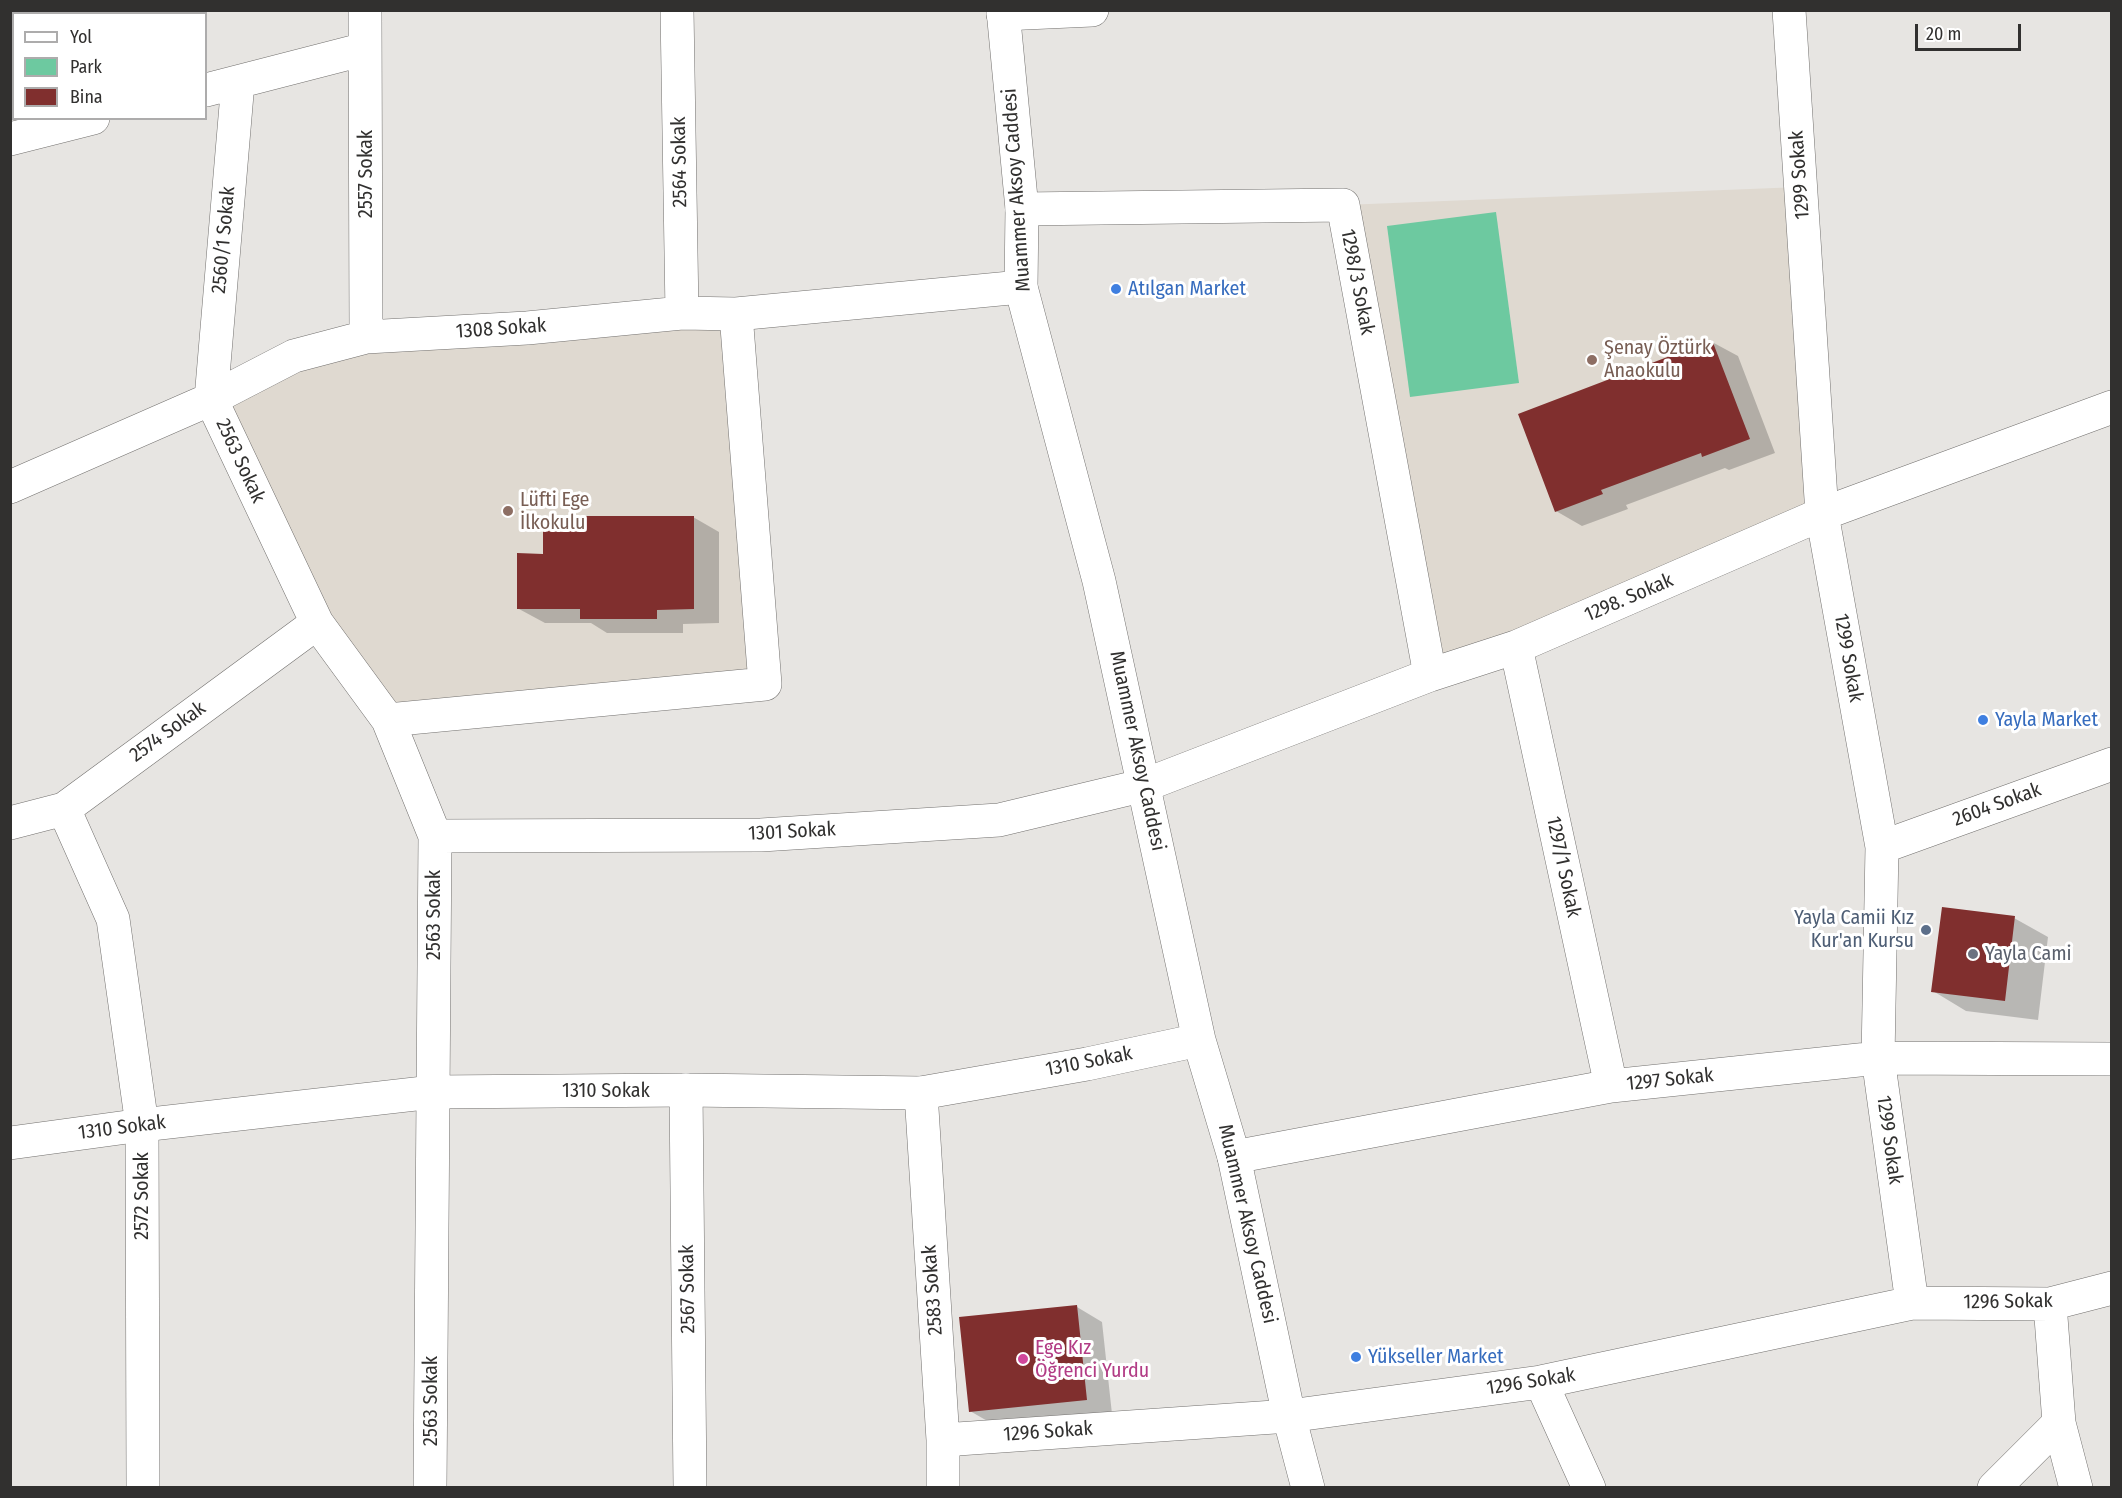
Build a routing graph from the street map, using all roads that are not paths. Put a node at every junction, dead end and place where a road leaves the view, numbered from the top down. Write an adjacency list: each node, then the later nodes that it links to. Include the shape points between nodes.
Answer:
1 (365, 10): 6 (street, 2557 Sokak)
2 (677, 10): 13 (street, 2564 Sokak)
3 (1092, 10): 5 (street)
4 (1789, 10): 19 (street, 1299 Sokak)
5 (1003, 12): 11 (street, Muammer Aksoy Caddesi)
6 (365, 49): 7 (street); 15 (street, 2557 Sokak)
7 (238, 82): 8 (street); 16 (street, 2560/1 Sokak)
8 (207, 90)
9 (85, 120): 10 (street)
10 (10, 139)
11 (1022, 209): 12 (street, Muammer Aksoy Caddesi); 22 (street, 1298/3 Sokak, via 1343,205)
12 (1021, 287): 14 (street, 1308 Sokak); 25 (street, Muammer Aksoy Caddesi, via 1099,581)
13 (682, 313): 14 (street, 1308 Sokak); 15 (street, 1308 Sokak, via 528,328)
14 (736, 314): 23 (street, via 765,684)
15 (366, 337): 16 (street, 1308 Sokak, via 294,356)
16 (211, 399): 18 (street, 1308 Sokak); 20 (street, 2563 Sokak)
17 (2112, 407): 19 (street, 1298. Sokak)
18 (10, 487)
19 (1822, 514): 21 (street, 1298. Sokak); 29 (street, 1299 Sokak)
20 (317, 623): 23 (street, 2563 Sokak); 26 (street, 2574 Sokak)
21 (1516, 647): 22 (street, 1298. Sokak); 33 (street, 1297/1 Sokak)
22 (1430, 675): 25 (street, 1298. Sokak)
23 (388, 720): 28 (street, 2563 Sokak)
24 (2112, 764): 29 (street, 2604 Sokak)
25 (1145, 785): 28 (street, 1301 Sokak, via 999,820 761,835); 30 (street, Muammer Aksoy Caddesi)
26 (64, 809): 27 (street, 2574 Sokak); 37 (street, 2572 Sokak, via 113,919)
27 (10, 823)
28 (435, 836): 35 (street, 2563 Sokak)
29 (1882, 847): 31 (street, 1299 Sokak)
30 (1199, 1040): 36 (street, 1310 Sokak); 39 (street, Muammer Aksoy Caddesi)
31 (1878, 1058): 32 (street, 1297 Sokak); 33 (street, 1297 Sokak); 41 (street, 1299 Sokak)
32 (2112, 1059)
33 (1611, 1086): 39 (street, 1297 Sokak)
34 (686, 1090): 35 (street, 1310 Sokak); 36 (street, 1310 Sokak); 49 (street, 2567 Sokak)
35 (433, 1092): 37 (street, 1310 Sokak); 48 (street, 2563 Sokak)
36 (921, 1093): 46 (street, 2583 Sokak)
37 (142, 1125): 38 (street, 1310 Sokak); 47 (street, 2572 Sokak)
38 (10, 1143)
39 (1234, 1157): 44 (street, Muammer Aksoy Caddesi)
40 (2112, 1288): 42 (street, 1296 Sokak)
41 (1912, 1303): 42 (street, 1296 Sokak); 43 (street, 1296 Sokak)
42 (2050, 1304): 45 (street)
43 (1541, 1382): 44 (street, 1296 Sokak); 52 (street)
44 (1289, 1416): 46 (street, 1296 Sokak); 51 (street, Muammer Aksoy Caddesi)
45 (2059, 1423): 53 (street); 54 (street)
46 (943, 1440): 50 (street, 2583 Sokak)
47 (143, 1488)
48 (430, 1488)
49 (690, 1488)
50 (943, 1488)
51 (1308, 1488)
52 (1589, 1488)
53 (1994, 1488)
54 (2076, 1488)

